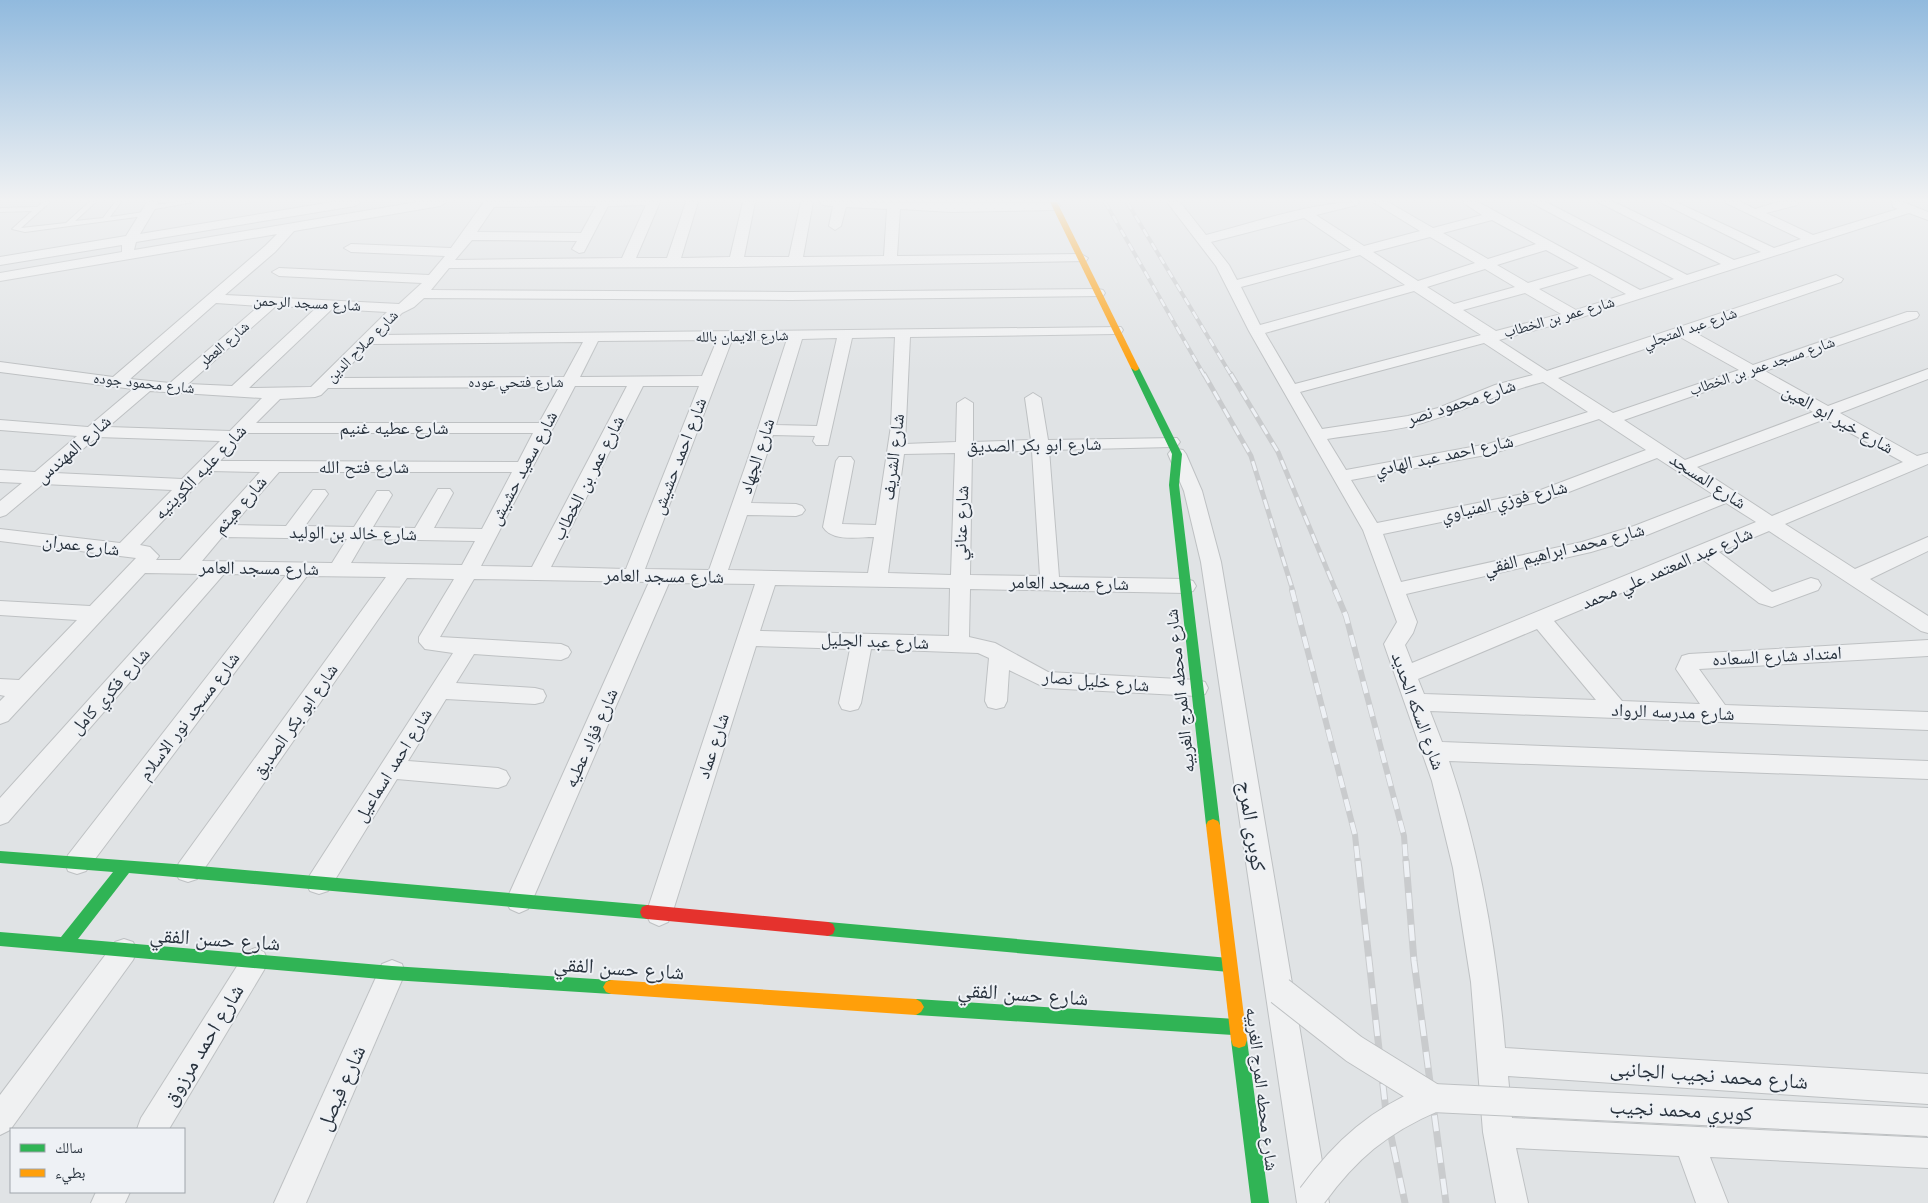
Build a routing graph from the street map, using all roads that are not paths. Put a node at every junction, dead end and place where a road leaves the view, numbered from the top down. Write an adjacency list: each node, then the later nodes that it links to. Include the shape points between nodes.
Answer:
1 (18, 258): 22 (street)
2 (112, 258): 34 (street)
3 (260, 258): 46 (street)
4 (450, 258): 28 (street, شارع صلاح الدين)
5 (574, 258): 29 (street)
6 (629, 258): 25 (street)
7 (674, 258): 26 (street)
8 (737, 258): 27 (street)
9 (796, 258): 23 (street)
10 (890, 258): 24 (street)
11 (1073, 258): 24 (street)
12 (1080, 258): 43 (street)
13 (1215, 258): 39 (street, شارع السكه الحديد)
14 (1334, 258): 39 (street)
15 (1372, 258): 40 (street)
16 (1476, 258): 30 (street)
17 (1505, 258): 30 (street)
18 (1572, 258): 32 (street)
19 (1645, 258): 37 (street)
20 (1720, 258): 31 (street)
21 (1752, 258): 31 (street, شارع عمر بن الخطاب)
22 (0, 261)
23 (795, 262): 24 (street); 27 (street)
24 (890, 262)
25 (627, 263): 26 (street); 29 (street)
26 (672, 263): 27 (street)
27 (736, 263)
28 (446, 264): 29 (street); 36 (street, شارع صلاح الدين)
29 (571, 264)
30 (1486, 264): 40 (street); 41 (street)
31 (1732, 264): 37 (street, شارع عمر بن الخطاب)
32 (1592, 269): 41 (street); 45 (street)
33 (279, 272): 36 (street)
34 (24, 273): 35 (street); 42 (street)
35 (0, 277)
36 (433, 279): 44 (street, شارع صلاح الدين)
37 (1685, 279): 45 (street, شارع عمر بن الخطاب)
38 (1836, 279): 55 (street, شارع عبد المتجلي)
39 (1233, 285): 54 (street, شارع السكه الحديد)
40 (1416, 286): 50 (street); 54 (street)
41 (1527, 288): 50 (street); 51 (street)
42 (0, 289)
43 (1098, 293): 44 (street, via 810,296); 53 (street)
44 (420, 294): 49 (street, شارع صلاح الدين)
45 (1637, 294): 51 (street, شارع عمر بن الخطاب)
46 (213, 299): 47 (street, شارع مسجد الرحمن); 68 (street)
47 (273, 301): 48 (street, شارع مسجد الرحمن); 74 (street, شارع العطر)
48 (329, 304): 49 (street, شارع مسجد الرحمن); 76 (street)
49 (400, 308): 62 (street, شارع صلاح الدين)
50 (1452, 309): 61 (street)
51 (1574, 315): 61 (street, شارع عمر بن الخطاب)
52 (1912, 315): 64 (street, شارع مسجد عمر بن الخطاب)
53 (1116, 330): 56 (street, شارع الايمان بالله); 91 (street)
54 (1256, 331): 75 (street, شارع السكه الحديد)
55 (1681, 331): 64 (street, شارع خير ابو العين); 66 (street, شارع عبد المتجلي)
56 (902, 333): 57 (street, شارع الايمان بالله); 90 (street, شارع الشريف)
57 (845, 334): 58 (street, شارع الايمان بالله); 84 (street, via 823,436)
58 (796, 335): 59 (street, شارع الايمان بالله); 84 (street, شارع الجهاد)
59 (726, 336): 60 (street, شارع الايمان بالله); 69 (street, شارع احمد حشيش)
60 (593, 337): 62 (street, شارع الايمان بالله); 70 (street, شارع سعيد حشيش)
61 (1490, 337): 66 (street, شارع المسجد); 75 (street, شارع عمر بن الخطاب)
62 (367, 340): 72 (street, شارع صلاح الدين)
63 (7, 368): 67 (street); 68 (street, شارع محمود جوده)
64 (1749, 370): 80 (street, شارع خير ابو العين); 81 (street, شارع مسجد عمر بن الخطاب)
65 (1928, 374): 80 (street)
66 (1545, 376): 81 (street, شارع المسجد); 87 (street, شارع محمود نصر, via 1410,420)
67 (0, 379)
68 (118, 381): 73 (street, شارع محمود جوده)
69 (708, 381): 71 (street, شارع فتحي عوده); 130 (street, شارع احمد حشيش)
70 (569, 382): 71 (street, شارع فتحي عوده); 72 (street, شارع فتحي عوده); 83 (street, شارع سعيد حشيش)
71 (637, 382): 129 (street, شارع عمر بن الخطاب)
72 (325, 383): 77 (street, شارع صلاح الدين, via 310,394)
73 (146, 386): 74 (street, شارع محمود جوده); 85 (street, شارع المهندس)
74 (175, 388): 76 (street, شارع محمود جوده)
75 (1290, 390): 87 (street, شارع السكه الحديد)
76 (236, 391): 77 (street, شارع محمود جوده)
77 (275, 394): 86 (street, شارع عليه الكويتيه)
78 (1033, 398): 88 (street)
79 (965, 402): 89 (street, شارع عناني)
80 (1826, 412): 94 (street, شارع خير ابو العين); 96 (street)
81 (1607, 416): 92 (street, شارع المسجد); 100 (street, شارع احمد عبد الهادي, via 1491,449)
82 (0, 425): 85 (street, شارع عطيه غنيم)
83 (545, 428): 86 (street, شارع عطيه غنيم); 98 (street, شارع سعيد حشيش)
84 (766, 430): 107 (street, شارع الجهاد)
85 (92, 432): 86 (street, شارع عطيه غنيم); 101 (street, شارع المهندس)
86 (238, 432): 95 (street, شارع عليه الكويتيه)
87 (1317, 435): 100 (street, شارع السكه الحديد)
88 (1040, 445): 89 (street, شارع ابو بكر الصديق); 91 (street, شارع ابو بكر الصديق); 137 (street)
89 (964, 447): 90 (street, شارع ابو بكر الصديق); 136 (street, شارع عناني)
90 (896, 448): 112 (street, شارع الشريف)
91 (1174, 448): 139 (street, شارع محطه المرج الغربيه, via 1174,485); 183 (street, كوبرى المرج, via 1193,490 1212,562 1238,742)
92 (1661, 450): 96 (street, شارع المسجد); 113 (street, شارع فوزي المنياوي, via 1542,496)
93 (844, 461): 112 (street, via 832,528)
94 (1923, 461): 110 (street, شارع عبد المعتمد علي محمد)
95 (206, 466): 97 (street, شارع فتح الله); 102 (street, شارع عليه الكويتيه)
96 (1684, 466): 106 (street, شارع المسجد)
97 (274, 467): 98 (street, شارع فتح الله); 111 (street, شارع هيثم)
98 (523, 467): 117 (street, شارع سعيد حشيش)
99 (0, 476): 101 (street)
100 (1341, 476): 113 (street, شارع السكه الحديد)
101 (38, 478): 102 (street); 109 (street, شارع المهندس)
102 (188, 484): 120 (street, شارع عليه الكويتيه)
103 (444, 493): 116 (street)
104 (319, 494): 114 (street)
105 (383, 495): 115 (street)
106 (1729, 495): 110 (street, شارع المسجد); 140 (street, شارع محمد ابراهيم الفقي, via 1611,540)
107 (740, 509): 108 (street); 132 (street, شارع الجهاد)
108 (796, 510)
109 (0, 511)
110 (1772, 524): 121 (street, شارع عبد المعتمد علي محمد); 134 (street, شارع المسجد)
111 (218, 530): 114 (street, شارع خالد بن الوليد); 123 (street, شارع هيثم)
112 (884, 530): 135 (street, شارع الشريف)
113 (1372, 530): 140 (street, شارع السكه الحديد)
114 (291, 532): 115 (street, شارع خالد بن الوليد)
115 (360, 533): 116 (street, شارع خالد بن الوليد); 126 (street)
116 (421, 534): 117 (street, شارع خالد بن الوليد)
117 (488, 535): 128 (street, شارع سعيد حشيش)
118 (0, 536): 120 (street, شارع عمران)
119 (1928, 543): 134 (street)
120 (124, 550): 122 (street, شارع عمران, via 149,554)
121 (1706, 552): 138 (street, via 1772,600); 143 (street, شارع عبد المعتمد علي محمد)
122 (143, 566): 123 (street, شارع مسجد العامر); 142 (street)
123 (186, 566): 124 (street, شارع مسجد العامر)
124 (219, 567): 125 (street, شارع مسجد العامر); 169 (street, شارع فكري كامل)
125 (302, 569): 126 (street, شارع مسجد العامر); 171 (street, شارع مسجد نور الاسلام)
126 (338, 569): 127 (street, شارع مسجد العامر)
127 (402, 570): 128 (street, شارع مسجد العامر); 173 (street, شارع ابو بكر الصديق)
128 (468, 572): 129 (street, شارع مسجد العامر); 148 (street, شارع سعيد حشيش, via 429,642)
129 (538, 573): 130 (street, شارع مسجد العامر)
130 (633, 575): 131 (street, شارع مسجد العامر)
131 (662, 576): 132 (street, شارع مسجد العامر); 175 (street, شارع فؤاد عطيه)
132 (716, 577): 133 (street, شارع مسجد العامر)
133 (767, 578): 135 (street, شارع مسجد العامر); 145 (street, شارع عماد)
134 (1854, 578): 144 (street, شارع المسجد)
135 (876, 580): 136 (street, شارع مسجد العامر)
136 (960, 581): 137 (street, شارع مسجد العامر); 147 (street, شارع عناني)
137 (1050, 583): 139 (street, شارع مسجد العامر)
138 (1811, 585)
139 (1186, 586): 154 (street, شارع محطه المرج الغربيه)
140 (1394, 590): 152 (street, شارع السكه الحديد, via 1407,622 1394,644)
141 (0, 608): 142 (street)
142 (96, 614): 155 (street)
143 (1541, 620): 152 (street, شارع عبد المعتمد علي محمد); 161 (street)
144 (1928, 626)
145 (748, 638): 146 (street, شارع عبد الجليل); 176 (street, شارع عماد)
146 (862, 640): 147 (street, شارع عبد الجليل); 160 (street)
147 (959, 643): 151 (street, شارع عبد الجليل, via 979,645)
148 (468, 646): 150 (street); 156 (street, شارع احمد اسماعيل)
149 (1928, 648): 162 (street, امتداد شارع السعاده, via 1689,662 1686,666 1688,672)
150 (561, 652)
151 (1000, 654): 154 (street, شارع خليل نصار, via 1046,680); 158 (street)
152 (1405, 675): 159 (street, شارع السكه الحديد)
153 (0, 687): 155 (street)
154 (1197, 688): 181 (street, شارع محطه المرج الغربيه)
155 (25, 689): 163 (street)
156 (441, 690): 157 (street); 166 (street, شارع احمد اسماعيل)
157 (535, 696)
158 (996, 701)
159 (1418, 702): 161 (street, شارع مدرسه الرواد); 165 (street, شارع السكه الحديد)
160 (850, 703)
161 (1617, 710): 162 (street, شارع مدرسه الرواد)
162 (1719, 713): 164 (street, شارع مدرسه الرواد)
163 (0, 715)
164 (1928, 721)
165 (1434, 751): 167 (street); 185 (street, شارع السكه الحديد, via 1450,800 1474,916 1485,983)
166 (390, 770): 168 (street); 174 (street, شارع احمد اسماعيل)
167 (1928, 770)
168 (498, 778)
169 (0, 815)
170 (0, 857): 171 (street)
171 (77, 863): 172 (street)
172 (125, 867): 173 (street); 178 (street)
173 (188, 871): 174 (street)
174 (319, 883): 175 (street)
175 (519, 901): 176 (street)
176 (659, 914): 181 (street)
177 (0, 940): 178 (street, شارع حسن الفقي)
178 (64, 945): 179 (street, شارع حسن الفقي)
179 (124, 951): 180 (street, شارع حسن الفقي); 188 (street)
180 (255, 961): 182 (street, شارع حسن الفقي); 190 (street, شارع احمد مرزوق)
181 (1229, 965): 184 (street, شارع محطه المرج الغربيه)
182 (392, 972): 184 (street, شارع حسن الفقي); 195 (street, شارع فيصل)
183 (1280, 991): 187 (street, كوبري محمد نجيب, bridge, via 1366,1059); 194 (street, كوبرى المرج)
184 (1236, 1027): 196 (street, شارع محطه المرج الغربيه)
185 (1491, 1061): 186 (street, شارع محمد نجيب الجانبى); 191 (street, شارع السكه الحديد)
186 (1928, 1089)
187 (1433, 1098): 189 (street, كوبري محمد نجيب, bridge); 194 (street, كوبري محمد نجيب, bridge, via 1404,1109 1359,1140 1331,1169)
188 (0, 1120)
189 (1928, 1122)
190 (153, 1128)
191 (1498, 1132): 192 (street); 197 (street, شارع السكه الحديد)
192 (1688, 1141): 193 (street); 198 (street)
193 (1928, 1153)
194 (1312, 1200)
195 (290, 1203)
196 (1260, 1203)
197 (1512, 1203)
198 (1712, 1203)

